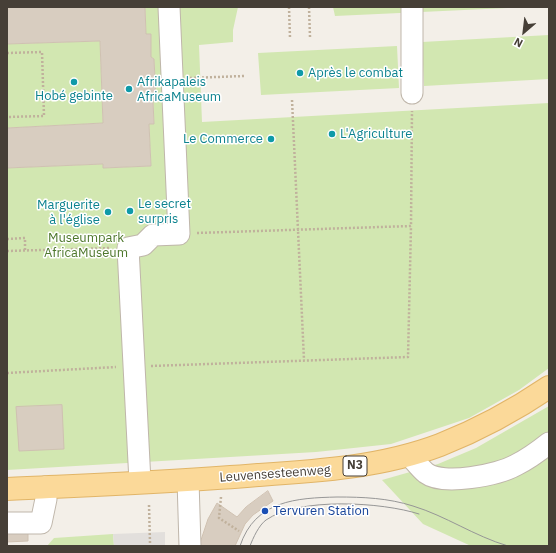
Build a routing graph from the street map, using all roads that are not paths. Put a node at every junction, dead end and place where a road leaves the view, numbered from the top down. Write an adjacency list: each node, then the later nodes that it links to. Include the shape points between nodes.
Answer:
1 (169, 7): 8 (street, via 179,234 153,235 143,244 128,248)
2 (412, 7): 3 (street)
3 (412, 93)
4 (549, 387): 6 (main road, Leuvensesteenweg / N3, via 512,411 474,430)
5 (549, 443): 6 (street, via 516,466 477,476 431,476)
6 (409, 455): 7 (main road, Leuvensesteenweg / N3, via 340,469)
7 (188, 480): 8 (main road, Leuvensesteenweg / N3); 14 (street)
8 (140, 482): 9 (main road, Leuvensesteenweg / N3)
9 (45, 487): 10 (main road, Leuvensesteenweg / N3); 12 (street)
10 (7, 489)
11 (7, 523): 12 (street)
12 (42, 523): 13 (street, via 36,535)
13 (7, 536)
14 (190, 546)

